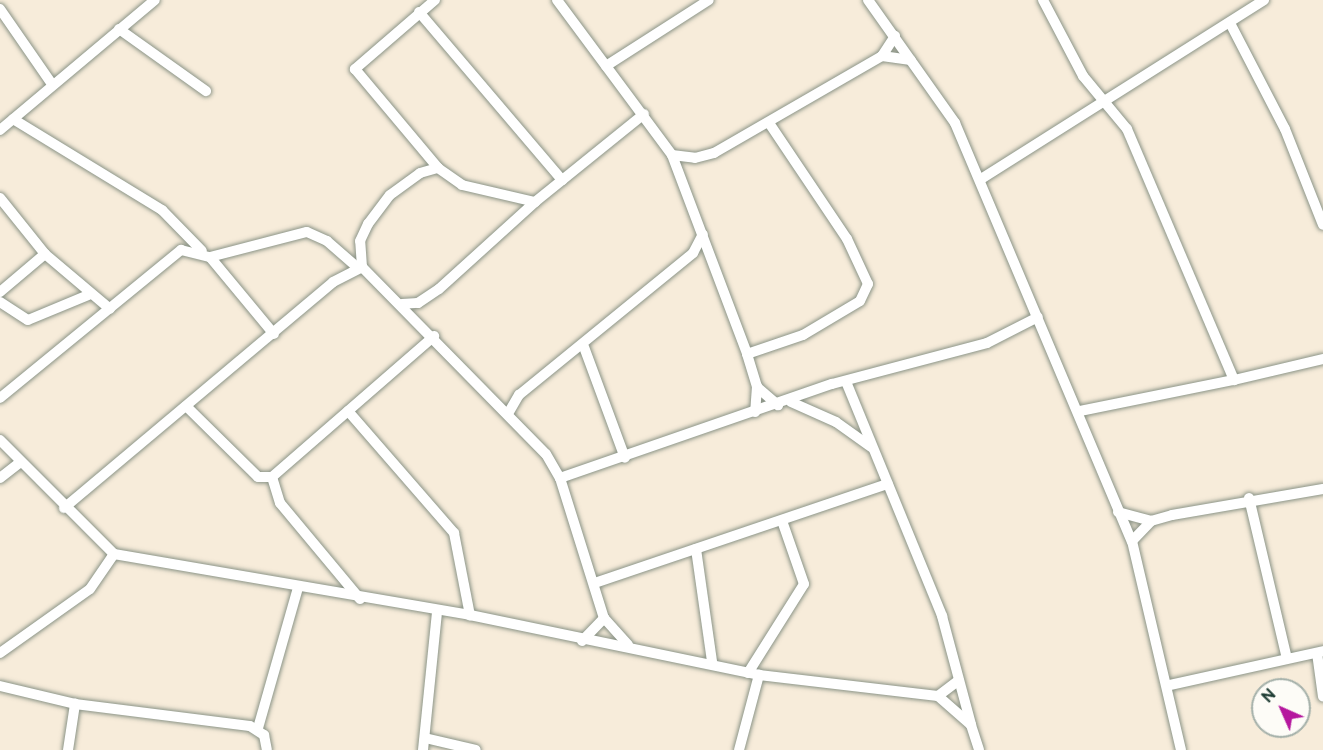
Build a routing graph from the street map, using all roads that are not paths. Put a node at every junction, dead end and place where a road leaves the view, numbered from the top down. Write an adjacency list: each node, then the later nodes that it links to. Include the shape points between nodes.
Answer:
1 (155, 0): 11 (street)
2 (435, 0): 9 (street)
3 (557, 0): 15 (street)
4 (868, 0): 12 (street)
5 (1043, 0): 18 (street, via 1083,76)
6 (1264, 0): 10 (street)
7 (705, 1): 15 (street)
8 (0, 9): 16 (street)
9 (419, 12): 24 (street, via 355,69); 26 (street)
10 (1230, 23): 18 (street); 29 (street, via 1285,129)
11 (119, 29): 16 (street); 17 (street)
12 (895, 36): 13 (street); 14 (street)
13 (882, 56): 14 (street); 21 (street)
14 (911, 60): 25 (street, via 955,123)
15 (606, 66): 19 (street)
16 (52, 84): 20 (street)
17 (206, 91)
18 (1105, 97): 25 (street); 49 (street, via 1122,120 1175,234)
19 (644, 114): 23 (street); 26 (street)
20 (13, 119): 22 (street); 30 (street, via 162,210)
21 (769, 123): 23 (street, via 714,153 695,158); 47 (street, via 847,239 868,284 860,301 813,329)
22 (0, 130)
23 (672, 155): 31 (street)
24 (438, 168): 28 (street, via 462,185); 37 (street, via 420,173 381,204 360,241)
25 (981, 178): 43 (street)
26 (562, 180): 28 (street)
27 (0, 198): 34 (street)
28 (535, 202): 41 (street, via 439,289 418,303)
29 (1323, 225)
30 (186, 234): 32 (street); 35 (street)
31 (703, 234): 33 (street); 36 (street)
32 (182, 250): 35 (street); 42 (street)
33 (693, 253): 36 (street); 46 (street)
34 (45, 254): 38 (street); 39 (street)
35 (206, 254): 37 (street, via 307,232 327,241); 44 (street)
36 (712, 258): 47 (street)
37 (359, 266): 41 (street); 44 (street)
38 (0, 292)
39 (88, 295): 40 (street, via 28,320); 42 (street)
40 (0, 302)
41 (402, 304): 45 (street)
42 (110, 309): 52 (street)
43 (1038, 317): 50 (street, via 987,343); 58 (street)
44 (274, 333): 55 (street)
45 (434, 336): 56 (street); 59 (street)
46 (584, 347): 59 (street, via 519,395); 62 (street)
47 (747, 354): 51 (street)
48 (1323, 359): 49 (street)
49 (1234, 380): 58 (street)
50 (847, 384): 53 (street, via 832,384); 61 (street)
51 (757, 387): 54 (street); 57 (street)
52 (0, 398)
53 (791, 402): 54 (street); 61 (street, via 836,422)
54 (778, 405): 57 (street)
55 (186, 406): 64 (street, via 258,477); 70 (street)
56 (348, 411): 64 (street); 81 (street, via 454,533)
57 (755, 411): 62 (street)
58 (1080, 411): 71 (street)
59 (509, 412): 66 (street)
60 (0, 440): 63 (street)
61 (872, 447): 67 (street)
62 (625, 458): 66 (street)
63 (19, 464): 65 (street); 70 (street)
64 (272, 477): 79 (street, via 280,503)
65 (0, 478)
66 (560, 478): 77 (street)
67 (888, 484): 72 (street); 90 (street, via 942,616)
68 (1323, 489): 69 (street)
69 (1249, 498): 73 (street); 87 (street)
70 (64, 508): 76 (street)
71 (1118, 512): 73 (street); 74 (street)
72 (782, 521): 75 (street); 89 (street, via 804,584)
73 (1151, 521): 74 (street)
74 (1132, 541): 91 (street)
75 (696, 549): 77 (street); 88 (street)
76 (114, 554): 78 (street); 86 (street, via 90,589)
77 (595, 583): 82 (street)
78 (298, 588): 79 (street); 97 (street)
79 (360, 599): 80 (street)
80 (437, 612): 81 (street); 98 (street)
81 (470, 615): 83 (street)
82 (604, 618): 83 (street); 84 (street)
83 (582, 641): 84 (street)
84 (631, 646): 88 (street)
85 (1320, 652): 87 (street); 94 (street)
86 (0, 653)
87 (1287, 659): 91 (street)
88 (712, 662): 89 (street)
89 (754, 674): 93 (street); 103 (street)
90 (959, 680): 93 (street); 96 (street)
91 (1170, 685): 105 (street)
92 (0, 686): 95 (street)
93 (938, 696): 96 (street)
94 (1323, 697)
95 (75, 704): 97 (street); 99 (street)
96 (971, 725): 104 (street)
97 (258, 728): 100 (street)
98 (425, 738): 101 (street); 102 (street)
99 (68, 750)
100 (267, 750)
101 (423, 750)
102 (476, 750)
103 (739, 750)
104 (979, 750)
105 (1181, 750)

